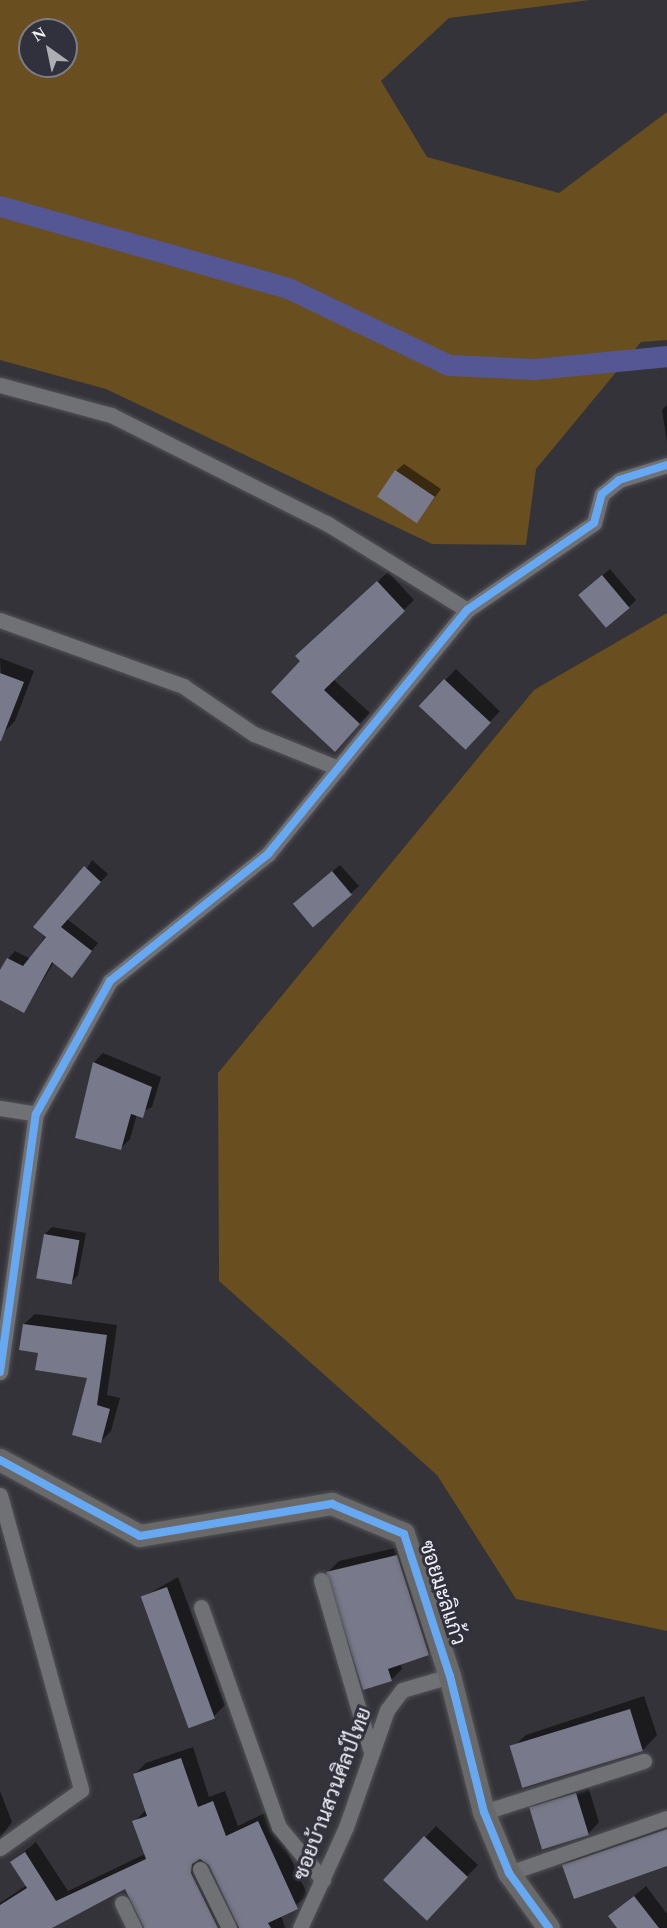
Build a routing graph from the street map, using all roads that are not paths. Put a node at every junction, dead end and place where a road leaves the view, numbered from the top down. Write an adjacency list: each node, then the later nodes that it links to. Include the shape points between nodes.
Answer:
1 (0, 384): 3 (street, via 111,416 328,524)
2 (667, 465): 3 (street, via 619,480 602,494 594,523)
3 (467, 610): 5 (street)
4 (0, 620): 5 (street, via 183,687 254,734)
5 (338, 768): 7 (street, via 268,854 110,981)
6 (0, 1108): 7 (street)
7 (36, 1114): 8 (street)
8 (0, 1372)
9 (0, 1460): 13 (street, ซอยมะลิแก้ว, via 140,1536 332,1504 404,1534)
10 (0, 1495): 18 (street, via 81,1790)
11 (321, 1580): 14 (street)
12 (201, 1607): 21 (street, via 275,1819 291,1848)
13 (450, 1676): 14 (street, ซอยบ้านสวนศิลป์ไทย, via 402,1690); 16 (street, ซอยมะลิแก้ว)
14 (370, 1749): 21 (street, ซอยบ้านสวนศิลป์ไทย)
15 (644, 1761): 16 (street)
16 (484, 1812): 20 (street, ซอยมะลิแก้ว)
17 (667, 1818): 20 (street)
18 (0, 1848)
19 (200, 1869): 24 (street)
20 (509, 1873): 26 (street, ซอยมะลิแก้ว)
21 (323, 1880): 25 (street, ซอยบ้านสวนศิลป์ไทย)
22 (122, 1903): 23 (street)
23 (134, 1928)
24 (229, 1928)
25 (300, 1928)
26 (549, 1928)

